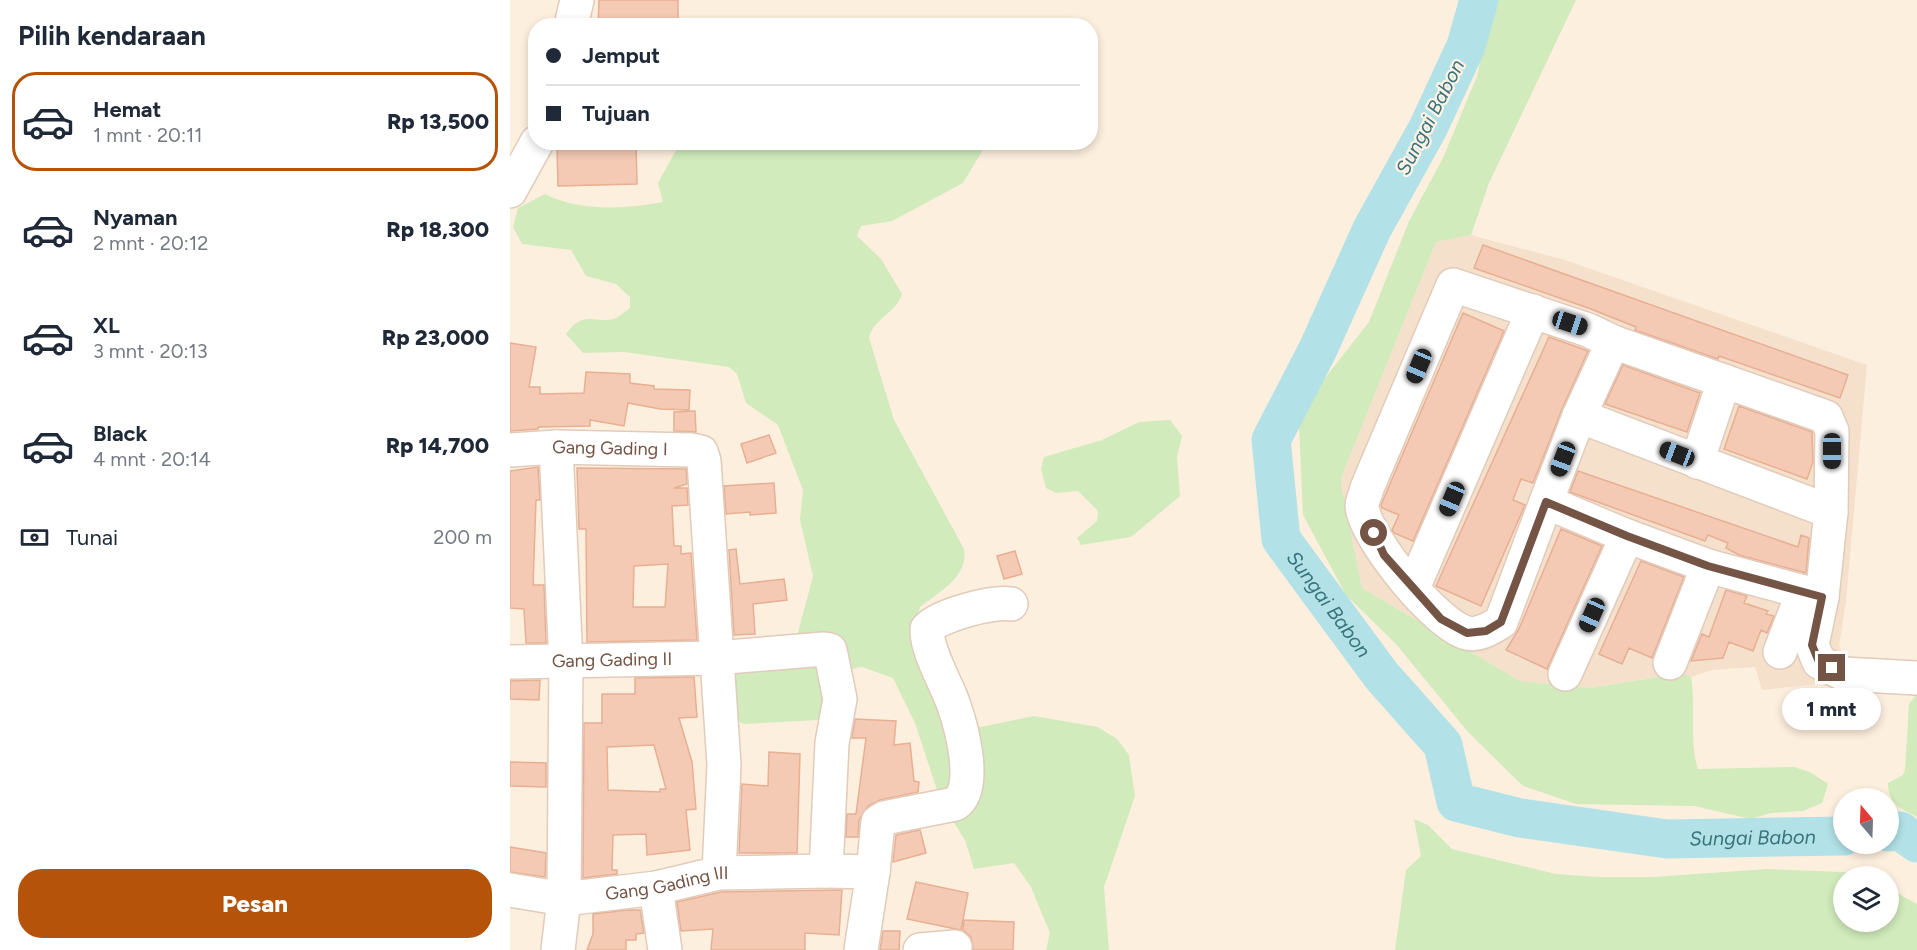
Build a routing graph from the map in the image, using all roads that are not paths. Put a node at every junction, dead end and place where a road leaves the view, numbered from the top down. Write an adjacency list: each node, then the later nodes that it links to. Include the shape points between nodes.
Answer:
1 (577, 0): 2 (street)
2 (573, 18)
3 (533, 150): 4 (street)
4 (510, 191)
5 (1533, 311): 6 (street); 16 (street); 16 (street, via 1453,285 1362,506 1384,555)
6 (1613, 342): 7 (street); 8 (street)
7 (1724, 381): 11 (street); 13 (street, via 1826,417 1832,431)
8 (1579, 416): 11 (street); 12 (street)
9 (556, 447): 10 (street, Gang Gading I); 20 (street, Gang Gading I, via 701,452); 22 (street)
10 (510, 450)
11 (1697, 462): 13 (street)
12 (1546, 502): 14 (street); 16 (street, via 1501,622 1486,631 1467,633 1441,619)
13 (1831, 512): 17 (street)
14 (1627, 536): 15 (street); 24 (street)
15 (1708, 566): 17 (street); 23 (street)
16 (1413, 588)
17 (1812, 595): 19 (street); 25 (street, via 1812,645 1819,662 1844,674)
18 (1011, 604): 27 (street, via 977,608 927,629 962,731 968,779 963,798 955,804 878,822)
19 (1780, 652)
20 (715, 658): 22 (street, Gang Gading II); 26 (street, Gang Gading II, via 813,649 831,652 840,699 832,743); 28 (street, via 724,765)
21 (510, 662): 22 (street, Gang Gading II)
22 (566, 663): 31 (street)
23 (1670, 663)
24 (1566, 674)
25 (1917, 678)
26 (826, 871): 27 (street, Gang Gading III); 28 (street, Gang Gading III)
27 (873, 872): 35 (street)
28 (719, 873): 29 (street, Gang Gading III)
29 (656, 888): 31 (street, Gang Gading III); 34 (street)
30 (510, 890): 31 (street, Gang Gading III)
31 (564, 899): 33 (street)
32 (955, 947): 36 (street)
33 (558, 950)
34 (665, 950)
35 (861, 950)
36 (920, 950)

